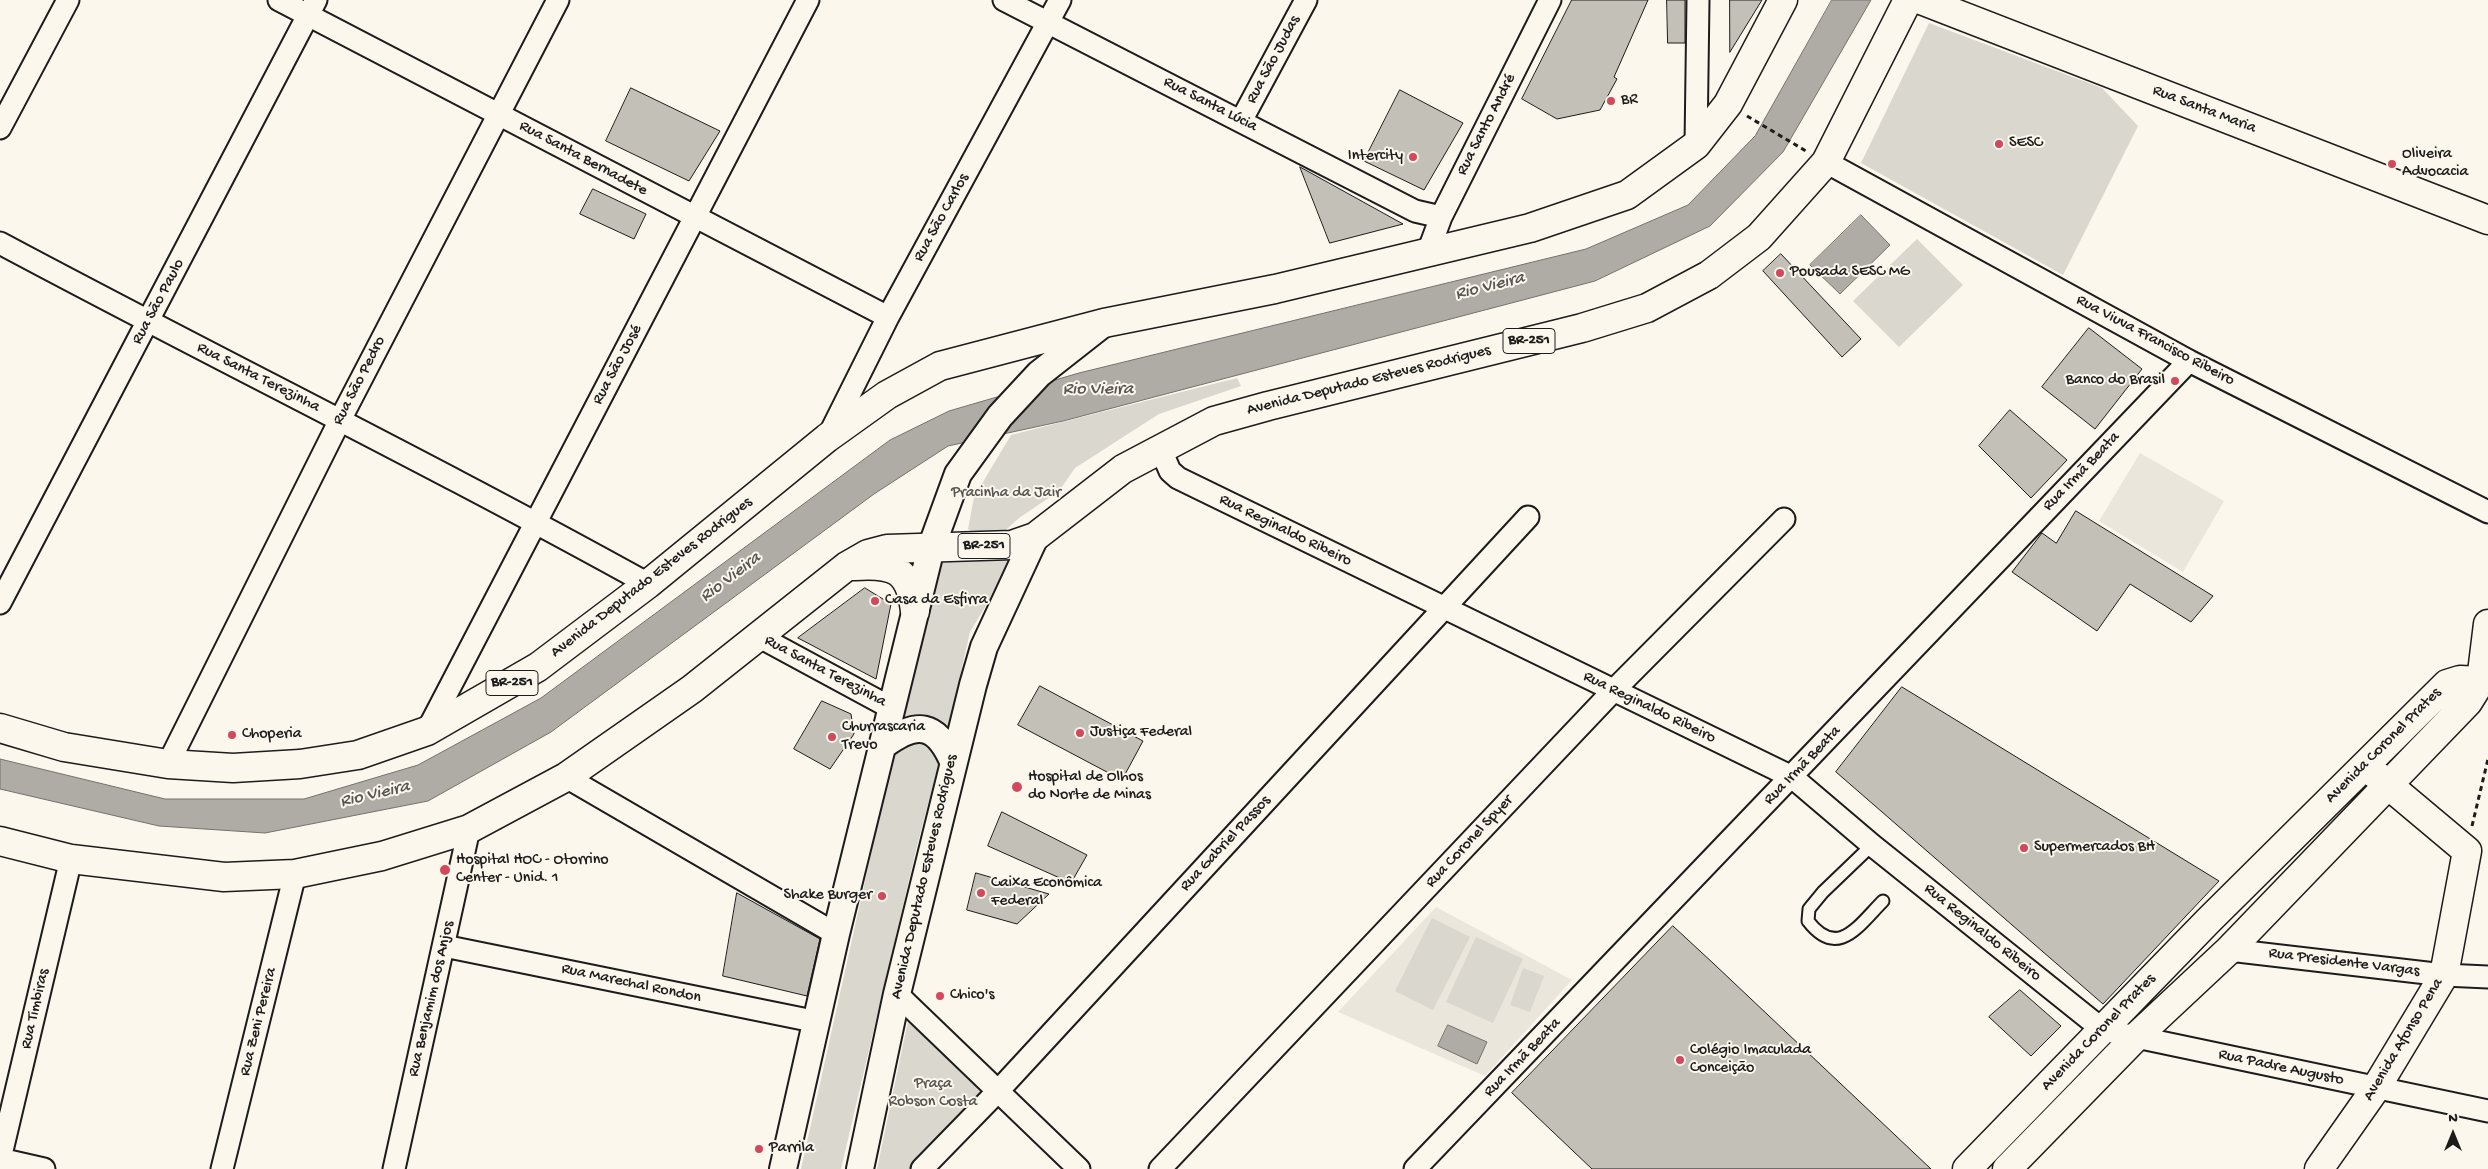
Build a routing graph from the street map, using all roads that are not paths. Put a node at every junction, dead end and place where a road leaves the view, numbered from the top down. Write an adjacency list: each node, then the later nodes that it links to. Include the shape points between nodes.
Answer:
1 (68, 0): 17 (street)
2 (279, 0): 13 (street, Rua Santa Bernadete)
3 (558, 0): 15 (street, Rua São Pedro)
4 (808, 0): 24 (street, Rua São José)
5 (1004, 0): 14 (street, Rua Santa Lúcia)
6 (1060, 0): 14 (street, Rua São Carlos)
7 (1306, 0): 16 (street, Rua São Judas)
8 (1550, 0): 23 (street, Rua Santo André)
9 (1698, 0): 18 (street)
10 (1783, 0): 18 (main road, Avenida Deputado Esteves Rodrigues / BR-251, via 1728,104)
11 (1908, 0): 19 (main road, Avenida Deputado Esteves Rodrigues / BR-251)
12 (1921, 0): 21 (main road, Rua Santa Maria)
13 (312, 8): 15 (street, Rua Santa Bernadete); 29 (street, Rua São Paulo)
14 (1048, 24): 16 (street, Rua Santa Lúcia); 28 (street, Rua São Carlos)
15 (497, 115): 24 (street, Rua Santa Bernadete); 32 (street, Rua São Pedro)
16 (1241, 121): 22 (street, Rua Santa Lúcia)
17 (0, 128)
18 (1696, 145): 27 (main road, Avenida Deputado Esteves Rodrigues / BR-251, via 1627,195 1530,228)
19 (1817, 157): 31 (street, Rua Viuva Francisco Ribeiro); 34 (main road, Avenida Deputado Esteves Rodrigues / BR-251, via 1759,237 1709,275 1647,308 1582,328 1259,408 1214,421)
20 (2488, 202): 21 (main road)
21 (2450, 205): 25 (main road, Rua Santa Maria)
22 (1415, 211): 23 (street, Rua Santa Lúcia); 27 (street)
23 (1441, 217): 27 (street, Rua Santo André)
24 (695, 218): 28 (street, Rua Santa Bernadete); 38 (street, Rua São José)
25 (2488, 220)
26 (0, 243): 29 (street, Rua Santa Terezinha)
27 (1428, 252): 30 (main road, Avenida Deputado Esteves Rodrigues / BR-251)
28 (888, 317): 33 (street, Rua São Carlos)
29 (148, 322): 32 (street, Rua Santa Terezinha); 43 (street, Rua São Paulo)
30 (1104, 323): 33 (main road, Avenida Deputado Esteves Rodrigues / BR-251, via 940,366 887,396); 40 (street, Avenida Deputado Esteves Rodrigues, via 1039,374 1000,416 958,474)
31 (2189, 361): 35 (street, Rua Viuva Francisco Ribeiro); 58 (street, Rua Irmã Beata)
32 (340, 420): 38 (street, Rua Santa Terezinha); 55 (street, Rua São Pedro)
33 (827, 438): 42 (main road, Avenida Deputado Esteves Rodrigues / BR-251)
34 (1160, 448): 39 (main road, Avenida Deputado Esteves Rodrigues / BR-251, via 1123,469); 44 (street, Rua Reginaldo Ribeiro, via 1170,471 1178,478)
35 (2488, 512)
36 (1528, 517): 44 (street, Rua Gabriel Passos)
37 (1784, 519): 49 (street, Rua Coronel Spyer)
38 (536, 521): 42 (street, Rua Santa Terezinha); 52 (street, Rua São José)
39 (1035, 537): 40 (main road, Avenida Deputado Esteves Rodrigues / BR-251, via 1012,545); 54 (street, Avenida Deputado Esteves Rodrigues, via 984,647)
40 (931, 548): 41 (main road, Avenida Deputado Esteves Rodrigues / BR-251, via 878,550); 45 (street, Avenida Deputado Esteves Rodrigues)
41 (847, 566): 45 (main road, via 875,564 903,575 912,591); 47 (main road, Avenida Deputado Esteves Rodrigues / BR-251)
42 (648, 584): 52 (main road, Avenida Deputado Esteves Rodrigues / BR-251, via 538,668)
43 (0, 603)
44 (1442, 608): 49 (street, Rua Reginaldo Ribeiro); 76 (street, Rua Gabriel Passos)
45 (915, 611): 50 (street, Avenida Deputado Esteves Rodrigues)
46 (2488, 624): 48 (main road)
47 (758, 636): 50 (street, Rua Santa Terezinha); 57 (main road, Avenida Deputado Esteves Rodrigues / BR-251, via 692,689)
48 (2485, 682): 56 (main road, Avenida Coronel Prates, via 2460,680 2447,684); 59 (main road, Avenida Coronel Prates)
49 (1613, 691): 58 (street, Rua Reginaldo Ribeiro); 86 (street, Rua Coronel Spyer)
50 (893, 709): 53 (street, Avenida Deputado Esteves Rodrigues)
51 (0, 728): 55 (main road, Avenida Deputado Esteves Rodrigues / BR-251, via 64,747)
52 (427, 731): 55 (main road, Avenida Deputado Esteves Rodrigues / BR-251, via 358,755 300,764 233,768)
53 (884, 744): 54 (street, via 901,732 926,730 945,743); 66 (street, Avenida Deputado Esteves Rodrigues)
54 (953, 761): 71 (street, Avenida Deputado Esteves Rodrigues)
55 (168, 764)
56 (2365, 765): 59 (main road); 73 (main road, Avenida Coronel Prates)
57 (566, 777): 60 (main road, Avenida Deputado Esteves Rodrigues / BR-251); 66 (street)
58 (1792, 777): 62 (street, Rua Reginaldo Ribeiro); 87 (street, Rua Irmã Beata)
59 (2389, 784): 68 (main road, Avenida Coronel Prates); 69 (main road, Avenida Afonso Pena, via 2466,851)
60 (469, 829): 64 (main road, Avenida Deputado Esteves Rodrigues / BR-251, via 382,856); 67 (street, Rua Benjamim dos Anjos)
61 (0, 841): 63 (main road, Avenida Deputado Esteves Rodrigues / BR-251)
62 (1872, 845): 65 (lane, via 1823,892 1809,909 1808,921 1818,935 1833,940 1846,937); 73 (street, Rua Reginaldo Ribeiro)
63 (71, 859): 64 (main road, Avenida Deputado Esteves Rodrigues / BR-251, via 224,877); 78 (street, Rua Timbiras)
64 (295, 874): 80 (street, Rua Zeni Pereira)
65 (1883, 901)
66 (836, 934): 72 (street, Avenida Deputado Esteves Rodrigues)
67 (444, 946): 72 (street, Rua Marechal Rondon); 81 (street, Rua Benjamim dos Anjos)
68 (2229, 950): 69 (street, Rua Presidente Vargas); 74 (main road, Avenida Coronel Prates)
69 (2444, 975): 70 (street, Rua Presidente Vargas); 75 (main road, Avenida Afonso Pena)
70 (2488, 977)
71 (897, 994): 76 (street); 83 (street, Avenida Deputado Esteves Rodrigues)
72 (818, 1022): 82 (street, Avenida Deputado Esteves Rodrigues)
73 (2103, 1030): 74 (street, Rua Padre Augusto); 88 (main road, Avenida Coronel Prates)
74 (2136, 1037): 75 (street, Rua Padre Augusto); 89 (main road, Avenida Coronel Prates)
75 (2376, 1088): 77 (street, Rua Padre Augusto); 90 (main road, Avenida Afonso Pena)
76 (999, 1090): 84 (street, Rua Gabriel Passos); 85 (street)
77 (2488, 1111)
78 (0, 1159): 79 (street)
79 (44, 1169)
80 (222, 1169)
81 (394, 1169)
82 (783, 1169)
83 (860, 1169)
84 (922, 1169)
85 (1079, 1169)
86 (1160, 1169)
87 (1416, 1169)
88 (1967, 1169)
89 (2007, 1169)
90 (2318, 1169)

